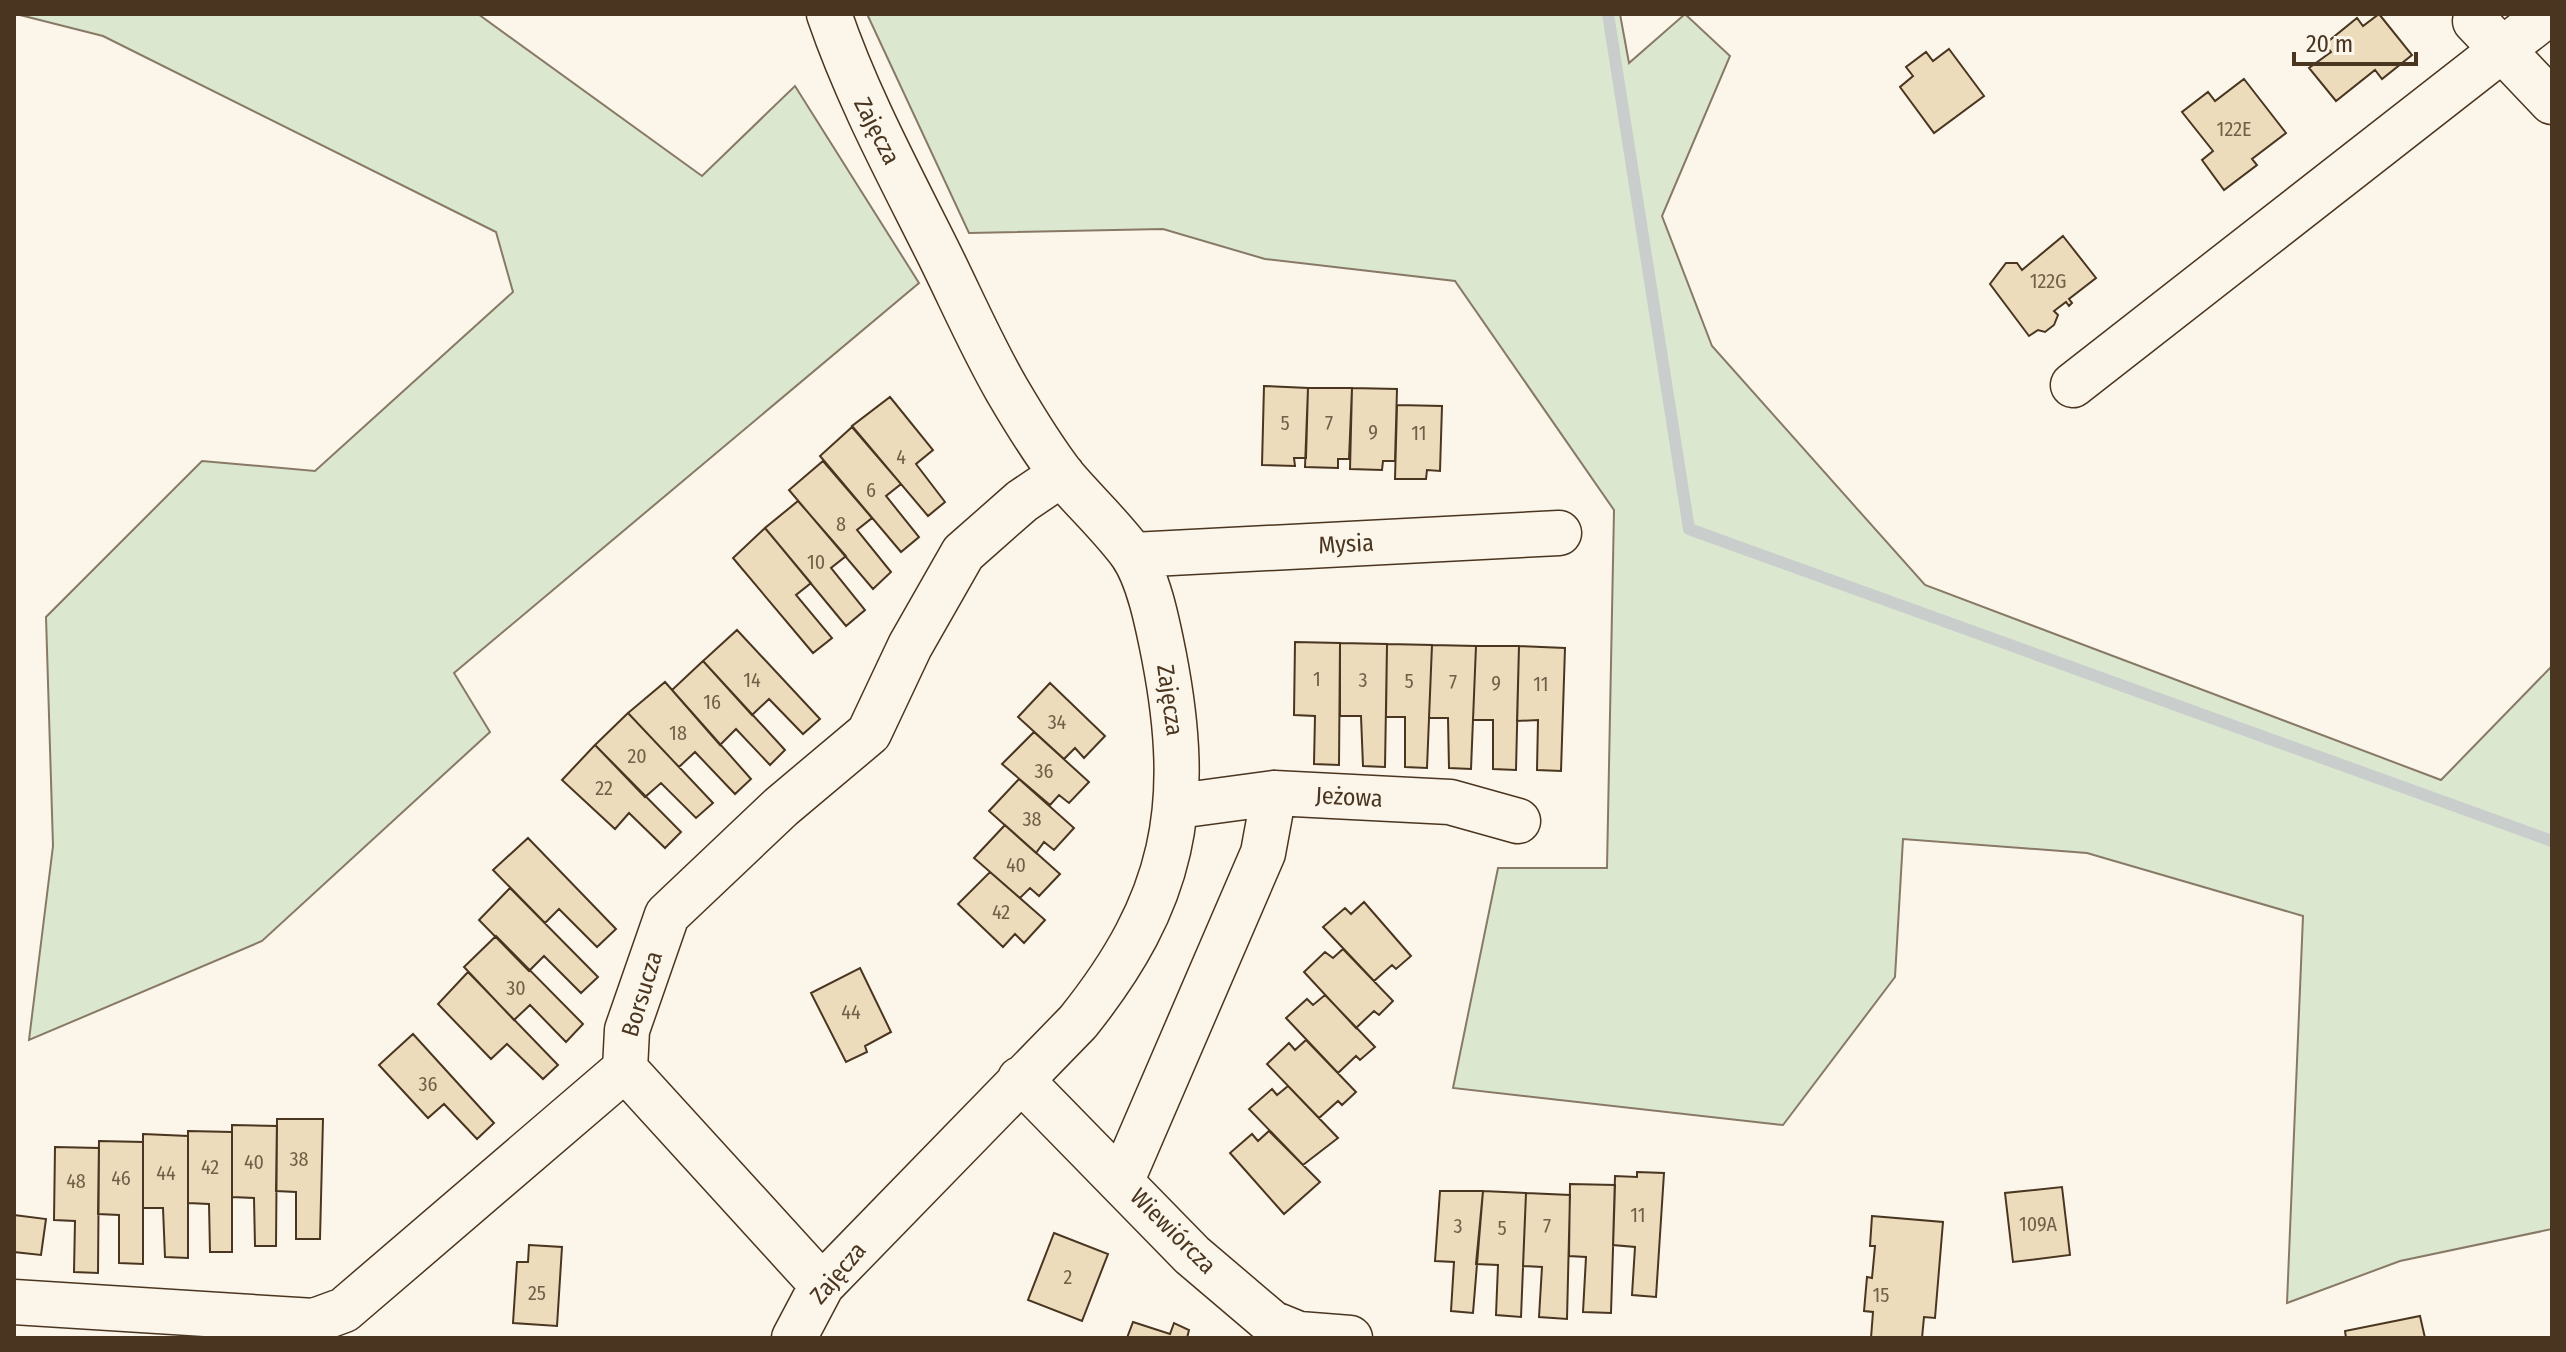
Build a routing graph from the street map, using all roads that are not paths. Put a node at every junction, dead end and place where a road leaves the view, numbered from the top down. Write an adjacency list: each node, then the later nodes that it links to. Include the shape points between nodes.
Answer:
1 (829, 14): 6 (street, Zajęcza, via 851,79 1007,389)
2 (2548, 14): 3 (street)
3 (2488, 36): 4 (street); 5 (street)
4 (2552, 102)
5 (2073, 385)
6 (1062, 474): 8 (street, Zajęcza); 12 (street, Borsucza, via 963,553 869,733 667,915 627,1030)
7 (1559, 533): 8 (street, Mysia)
8 (1133, 555): 10 (street, Zajęcza, via 1156,617 1170,686)
9 (1274, 793): 10 (street, Jeżowa); 11 (street, Jeżowa, via 1450,802); 14 (street, via 1263,853)
10 (1178, 806): 13 (street, Zajęcza, via 1172,847 1140,930 1078,1022)
11 (1518, 821)
12 (625, 1069): 15 (street); 16 (street, Borsucza, via 332,1317 314,1321)
13 (1020, 1079): 14 (street, Wiewiórcza); 15 (street, Zajęcza)
14 (1122, 1180): 18 (street, Wiewiórcza, via 1192,1255 1272,1323 1299,1334)
15 (822, 1285): 17 (street, Zajęcza)
16 (14, 1302)
17 (794, 1338)
18 (1350, 1338)

